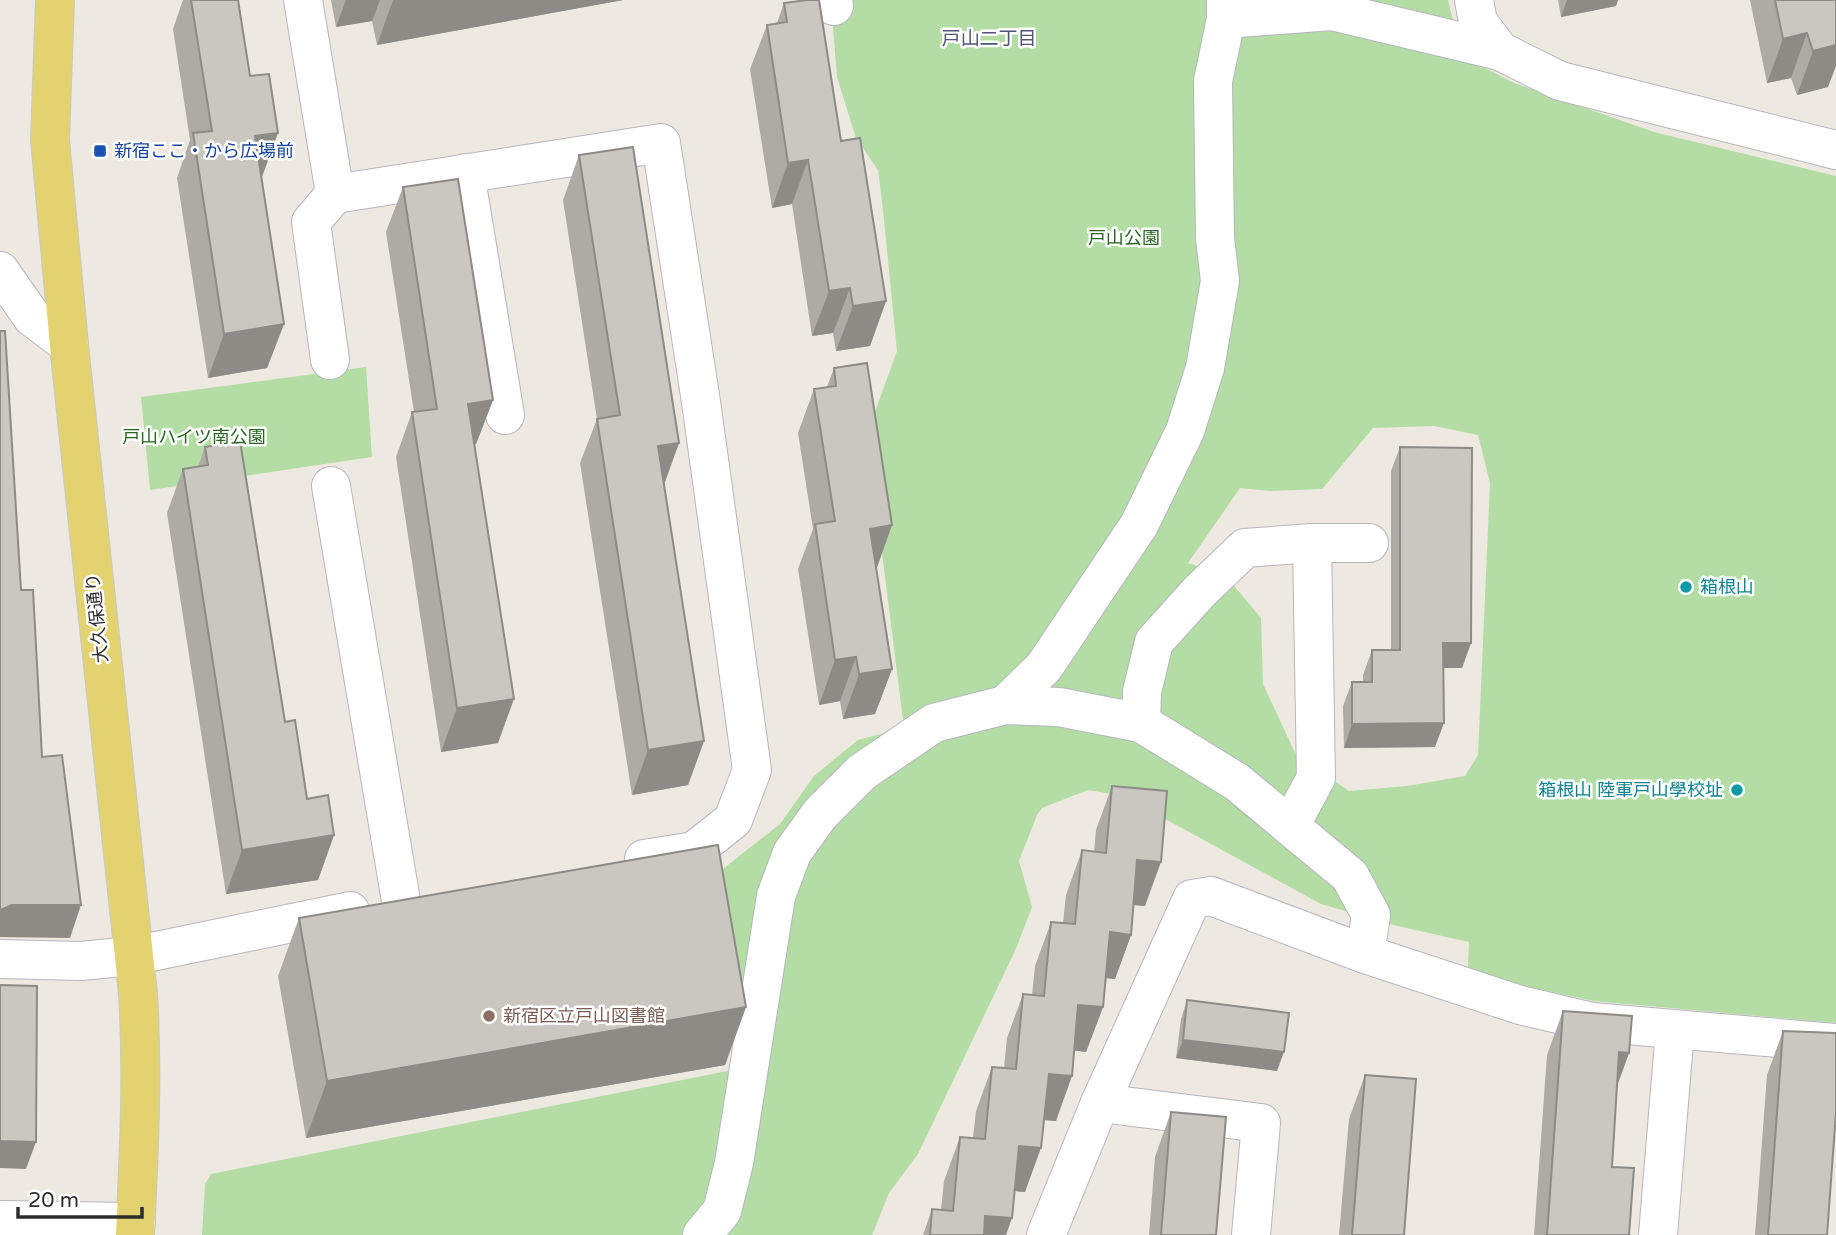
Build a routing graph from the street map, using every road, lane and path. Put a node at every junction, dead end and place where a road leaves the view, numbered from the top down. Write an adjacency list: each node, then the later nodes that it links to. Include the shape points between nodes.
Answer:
1 (303, 0): 8 (street)
2 (1474, 0): 5 (street, via 1478,22)
3 (57, 1): 10 (main road, 大久保通り, via 50,140)
4 (1226, 10): 5 (street, via 1332,11); 16 (street, via 1213,81 1220,281 1205,368 1185,431 1139,525 1090,601 1044,667)
5 (1500, 51): 6 (street, via 1560,81)
6 (1836, 149)
7 (465, 173): 8 (street); 12 (street); 19 (street, via 661,143 752,770 733,820 694,851)
8 (335, 194): 11 (street, via 310,222)
9 (0, 271): 10 (street, via 32,317)
10 (69, 345): 23 (main road, 大久保通り)
11 (330, 360)
12 (505, 415)
13 (331, 486): 21 (street)
14 (1312, 543): 15 (street); 17 (street, via 1245,548 1199,591 1154,642 1142,692); 18 (street, via 1316,778)
15 (1369, 543)
16 (1004, 705): 17 (street, via 1059,707); 30 (street, via 934,723 862,772 820,814 792,853 776,896 734,1163 722,1211)
17 (1141, 723): 18 (street, via 1237,782)
18 (1290, 826): 22 (street, via 1350,876 1371,915)
19 (614, 864)
20 (441, 894): 21 (street)
21 (401, 901): 23 (street)
22 (1365, 954): 25 (street, via 1520,1005 1592,1022); 27 (street, via 1211,896 1192,900)
23 (132, 956): 24 (street, via 81,961); 29 (main road, 大久保通り, via 142,1063)
24 (0, 959)
25 (1675, 1030): 26 (street); 33 (street)
26 (1836, 1043)
27 (1100, 1103): 31 (street); 32 (street, via 1261,1123)
28 (0, 1220): 29 (street)
29 (136, 1228)
30 (702, 1235)
31 (1046, 1235)
32 (1251, 1235)
33 (1657, 1235)

